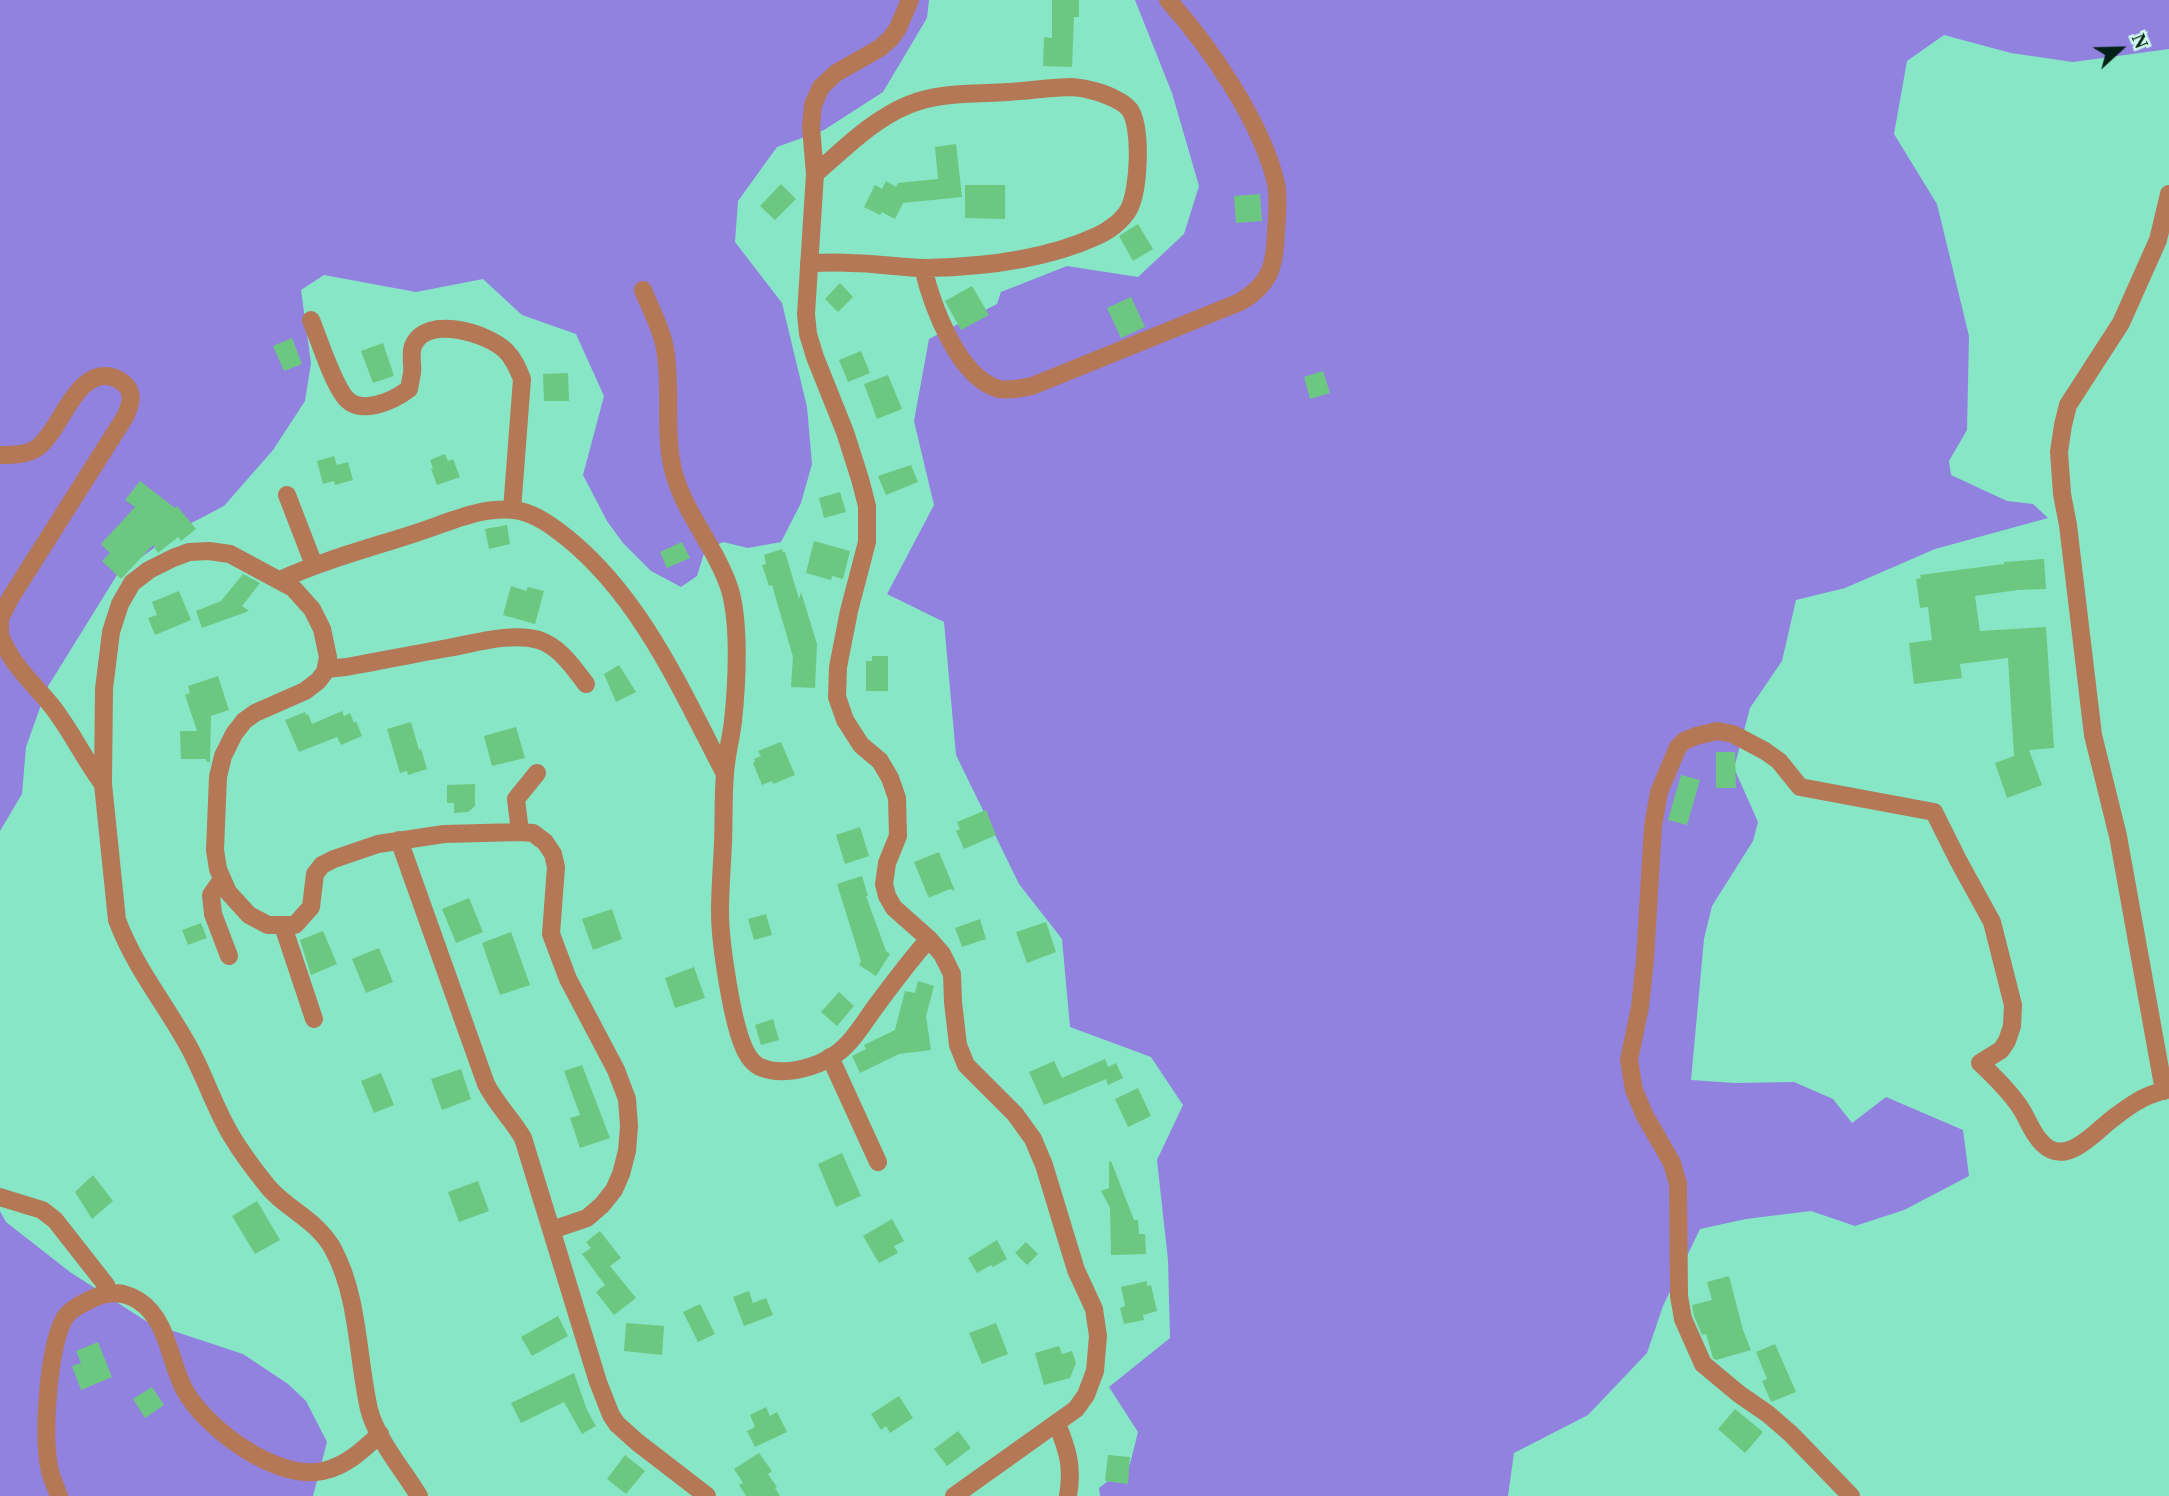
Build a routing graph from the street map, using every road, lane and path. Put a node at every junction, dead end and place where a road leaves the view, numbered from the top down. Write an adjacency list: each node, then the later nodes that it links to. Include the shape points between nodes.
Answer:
1 (910, 0): 3 (street, via 891,38 821,87 811,127)
2 (1168, 0): 6 (street, via 1222,70 1268,155 1276,186 1276,238 1272,266 1253,294 1043,382 1001,389 973,374 958,353 931,297)
3 (815, 174): 5 (street); 6 (street, via 869,127 911,103 1074,87 1106,94 1130,110 1138,147 1137,175 1128,211 1118,222 1100,235 1053,251)
4 (2169, 194): 28 (street, via 2158,240 2121,323 2068,405 2059,452 2093,735 2118,836)
5 (809, 263): 6 (street); 24 (street, via 808,334 867,506 867,542 849,611 836,697 861,745 885,769 897,798 898,836 887,863 887,896)
6 (923, 268)
7 (643, 290): 18 (street, via 665,345 672,467 723,570 735,618 733,717)
8 (311, 320): 11 (street, via 345,398 358,405 393,401 409,389 412,347 428,332 444,328 487,337 506,351 522,379)
9 (0, 455): 14 (street, via 35,450 93,378 115,377 131,394 125,417 11,597 1,618)
10 (287, 495): 12 (street)
11 (512, 510): 12 (street, via 477,514); 18 (street, via 550,524 605,572 663,655)
12 (314, 565): 13 (street)
13 (280, 580): 15 (street, via 313,609 328,657); 19 (street, via 230,554 209,551 173,558 132,583 111,632 105,672)
14 (0, 634): 19 (street, via 6,652 52,706)
15 (326, 669): 16 (street, via 525,637 553,647); 22 (street, via 305,691 255,713 234,734 218,777 215,839)
16 (586, 684)
17 (537, 773): 20 (street, via 516,799)
18 (725, 774): 27 (street, via 720,914 746,1053 756,1065 788,1071)
19 (103, 783): 34 (street, via 113,893 125,941 186,1040 230,1134 268,1187 312,1222 332,1247 344,1272 370,1411)
20 (520, 832): 21 (street); 31 (street, via 533,833 553,854 551,934 627,1098 627,1151 614,1190 587,1218)
21 (399, 840): 23 (street, via 322,865 315,874 311,907 295,925); 31 (street, via 486,1084 523,1138)
22 (222, 879): 23 (street, via 249,915 268,925); 25 (street, via 211,895)
23 (283, 926): 26 (street)
24 (929, 939): 27 (street, via 852,1038); 33 (street, via 952,974 958,1045 966,1065 1033,1139 1076,1270 1094,1309 1098,1336 1095,1371 1076,1409)
25 (229, 956)
26 (314, 1019)
27 (830, 1057): 29 (street)
28 (2166, 1090): 40 (street, via 2140,1100 2081,1145 2068,1151 2045,1147 2008,1091 1980,1063 2007,1041 2013,1005 1992,922 1934,812 1800,787 1779,761 1733,734 1717,731 1678,747 1659,792 1653,826 1645,960 1629,1060 1634,1090 1678,1184 1683,1319 1703,1364 1791,1434)
29 (878, 1163)
30 (0, 1197): 32 (street, via 41,1210 55,1220)
31 (552, 1230): 37 (street, via 611,1415 637,1442)
32 (109, 1292): 34 (street, via 131,1297 155,1315 192,1401 218,1428 262,1458 298,1470 327,1471 353,1458); 35 (street, via 65,1318 54,1354 46,1428 50,1472)
33 (1057, 1424): 38 (street); 39 (street, via 1072,1475)
34 (380, 1434): 36 (street)
35 (59, 1496)
36 (419, 1496)
37 (708, 1496)
38 (954, 1496)
39 (1068, 1496)
40 (1851, 1496)

